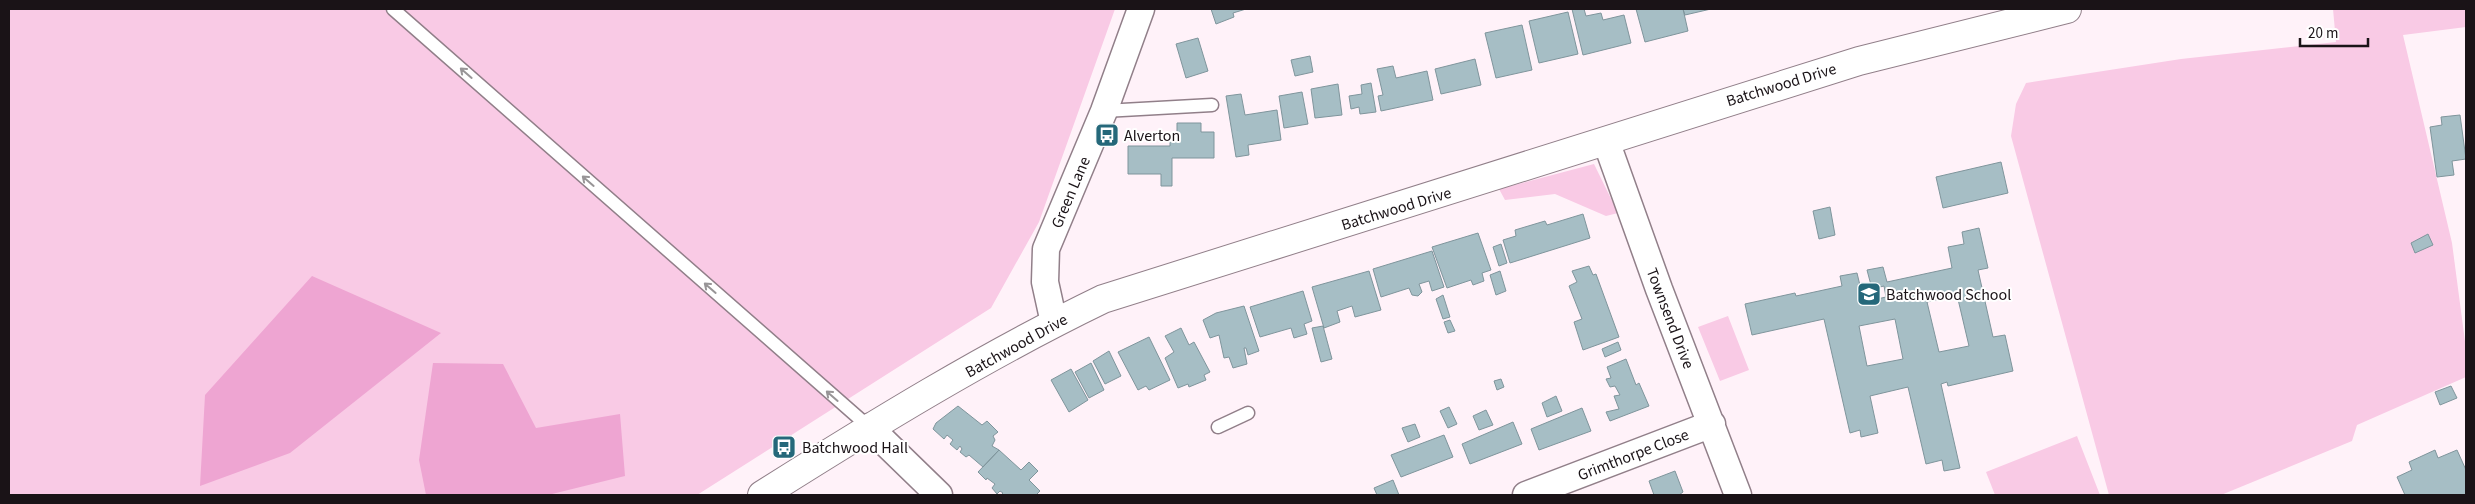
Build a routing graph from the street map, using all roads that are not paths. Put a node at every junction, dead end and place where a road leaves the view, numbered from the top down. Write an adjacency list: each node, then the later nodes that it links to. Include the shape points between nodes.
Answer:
1 (393, 9): 10 (lane, one-way to 1)
2 (1141, 9): 5 (street, Green Lane)
3 (2066, 9): 6 (street, Batchwood Drive, via 1858,61)
4 (1212, 105): 5 (lane)
5 (1104, 111): 7 (street, Green Lane, via 1046,249 1045,282)
6 (1606, 141): 7 (street, Batchwood Drive, via 1103,299); 9 (street, Townsend Drive)
7 (1054, 323): 10 (street, Batchwood Drive)
8 (1248, 414): 11 (lane)
9 (1712, 424): 14 (street, Grimthorpe Close); 15 (street, Townsend Drive)
10 (869, 427): 12 (street, Batchwood Drive); 13 (street)
11 (1218, 427)
12 (762, 495)
13 (939, 495)
14 (1526, 495)
15 (1738, 495)

